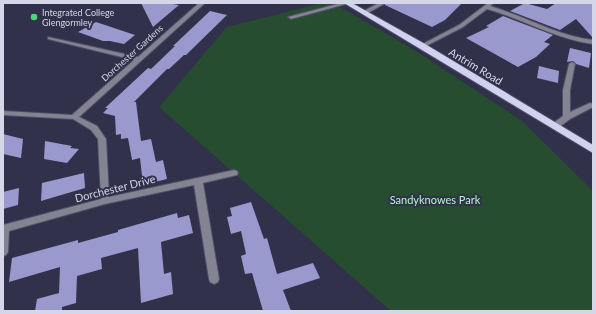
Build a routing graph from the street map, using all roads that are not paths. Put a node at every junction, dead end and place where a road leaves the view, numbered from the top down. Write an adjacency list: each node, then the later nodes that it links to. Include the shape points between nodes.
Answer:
1 (202, 3): 10 (street, Dorchester Gardens)
2 (347, 3): 5 (main road, Antrim Road); 6 (street)
3 (379, 3): 5 (street, via 381,4)
4 (489, 5): 8 (street, via 562,36); 9 (street, via 461,26)
5 (364, 13): 9 (main road, Antrim Road)
6 (291, 17)
7 (50, 38): 10 (street)
8 (593, 42)
9 (422, 46): 16 (main road, Antrim Road)
10 (138, 59): 14 (street, Dorchester Gardens)
11 (572, 64): 15 (street, via 568,76)
12 (593, 106): 15 (street, via 590,105)
13 (3, 113): 14 (street)
14 (74, 117): 20 (street, via 94,128 102,139)
15 (567, 117): 16 (street)
16 (555, 126): 17 (main road, Antrim Road)
17 (593, 150)
18 (234, 173): 19 (street, Dorchester Drive)
19 (198, 181): 20 (street, Dorchester Drive); 23 (street)
20 (105, 201): 21 (street, Dorchester Drive)
21 (4, 229): 22 (street)
22 (3, 252)
23 (214, 279)

